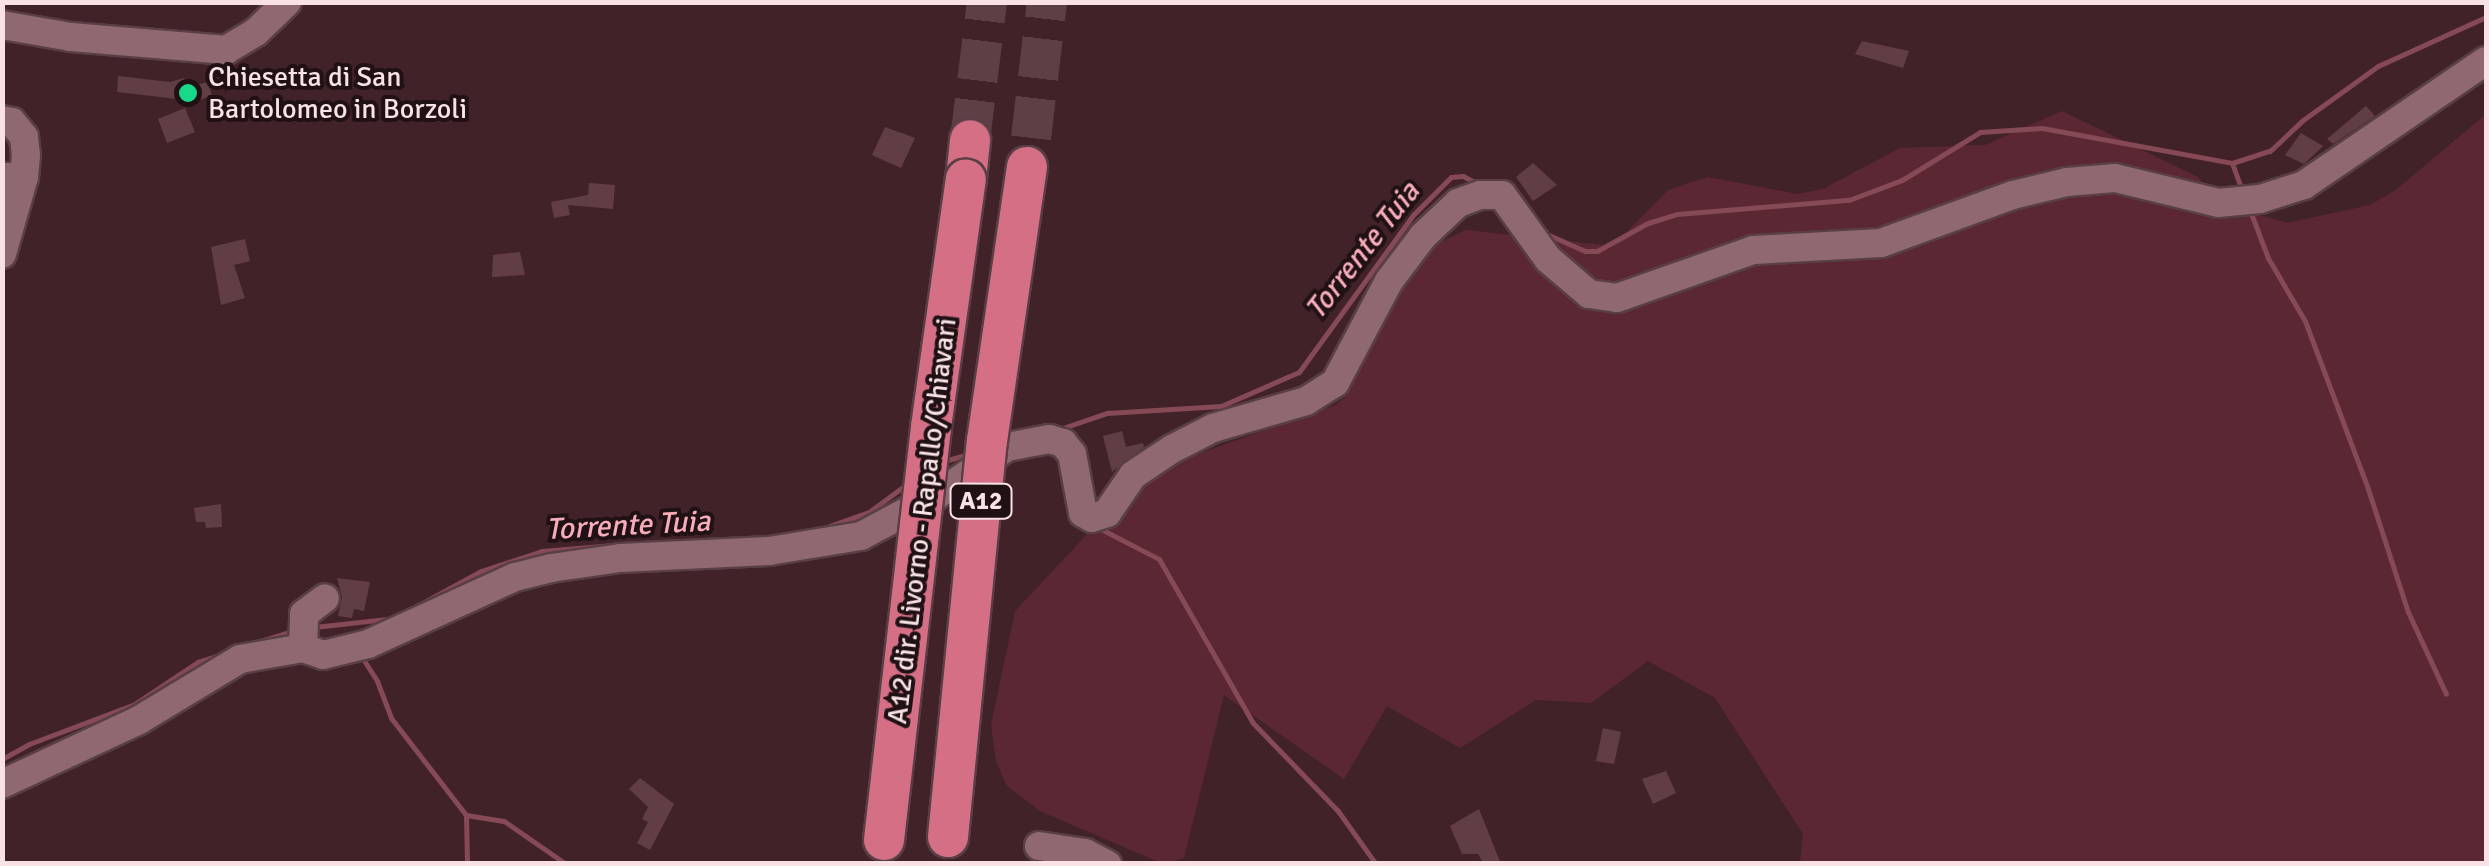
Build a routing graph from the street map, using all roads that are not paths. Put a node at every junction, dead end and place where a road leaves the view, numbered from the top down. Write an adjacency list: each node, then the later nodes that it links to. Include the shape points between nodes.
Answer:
1 (287, 2): 2 (street, via 226,50)
2 (2, 25)
3 (2486, 61): 10 (street, via 2304,185 2260,199 2218,203 2115,178 2067,182 1881,242 1753,250 1618,298 1580,287 1548,259 1502,195 1480,195 1458,203 1423,236 1389,281 1335,383 1306,401 1214,428 1172,449 1134,475 1107,513 1083,513 1072,454 1049,439 1006,448 860,536 769,552 552,568 368,644 323,655)
4 (2, 120): 7 (street, via 24,137)
5 (1029, 153): 13 (highway, A12, bridge, via 987,441)
6 (968, 160): 14 (highway, A12 dir. Livorno - Rapallo/Chiavari / A12, bridge)
7 (13, 177): 8 (street)
8 (2, 254)
9 (325, 598): 10 (street, via 304,614)
10 (303, 648): 11 (street, via 240,659 139,720)
11 (2, 784)
12 (1039, 846): 15 (street)
13 (947, 850)
14 (883, 852)
15 (1106, 864)

